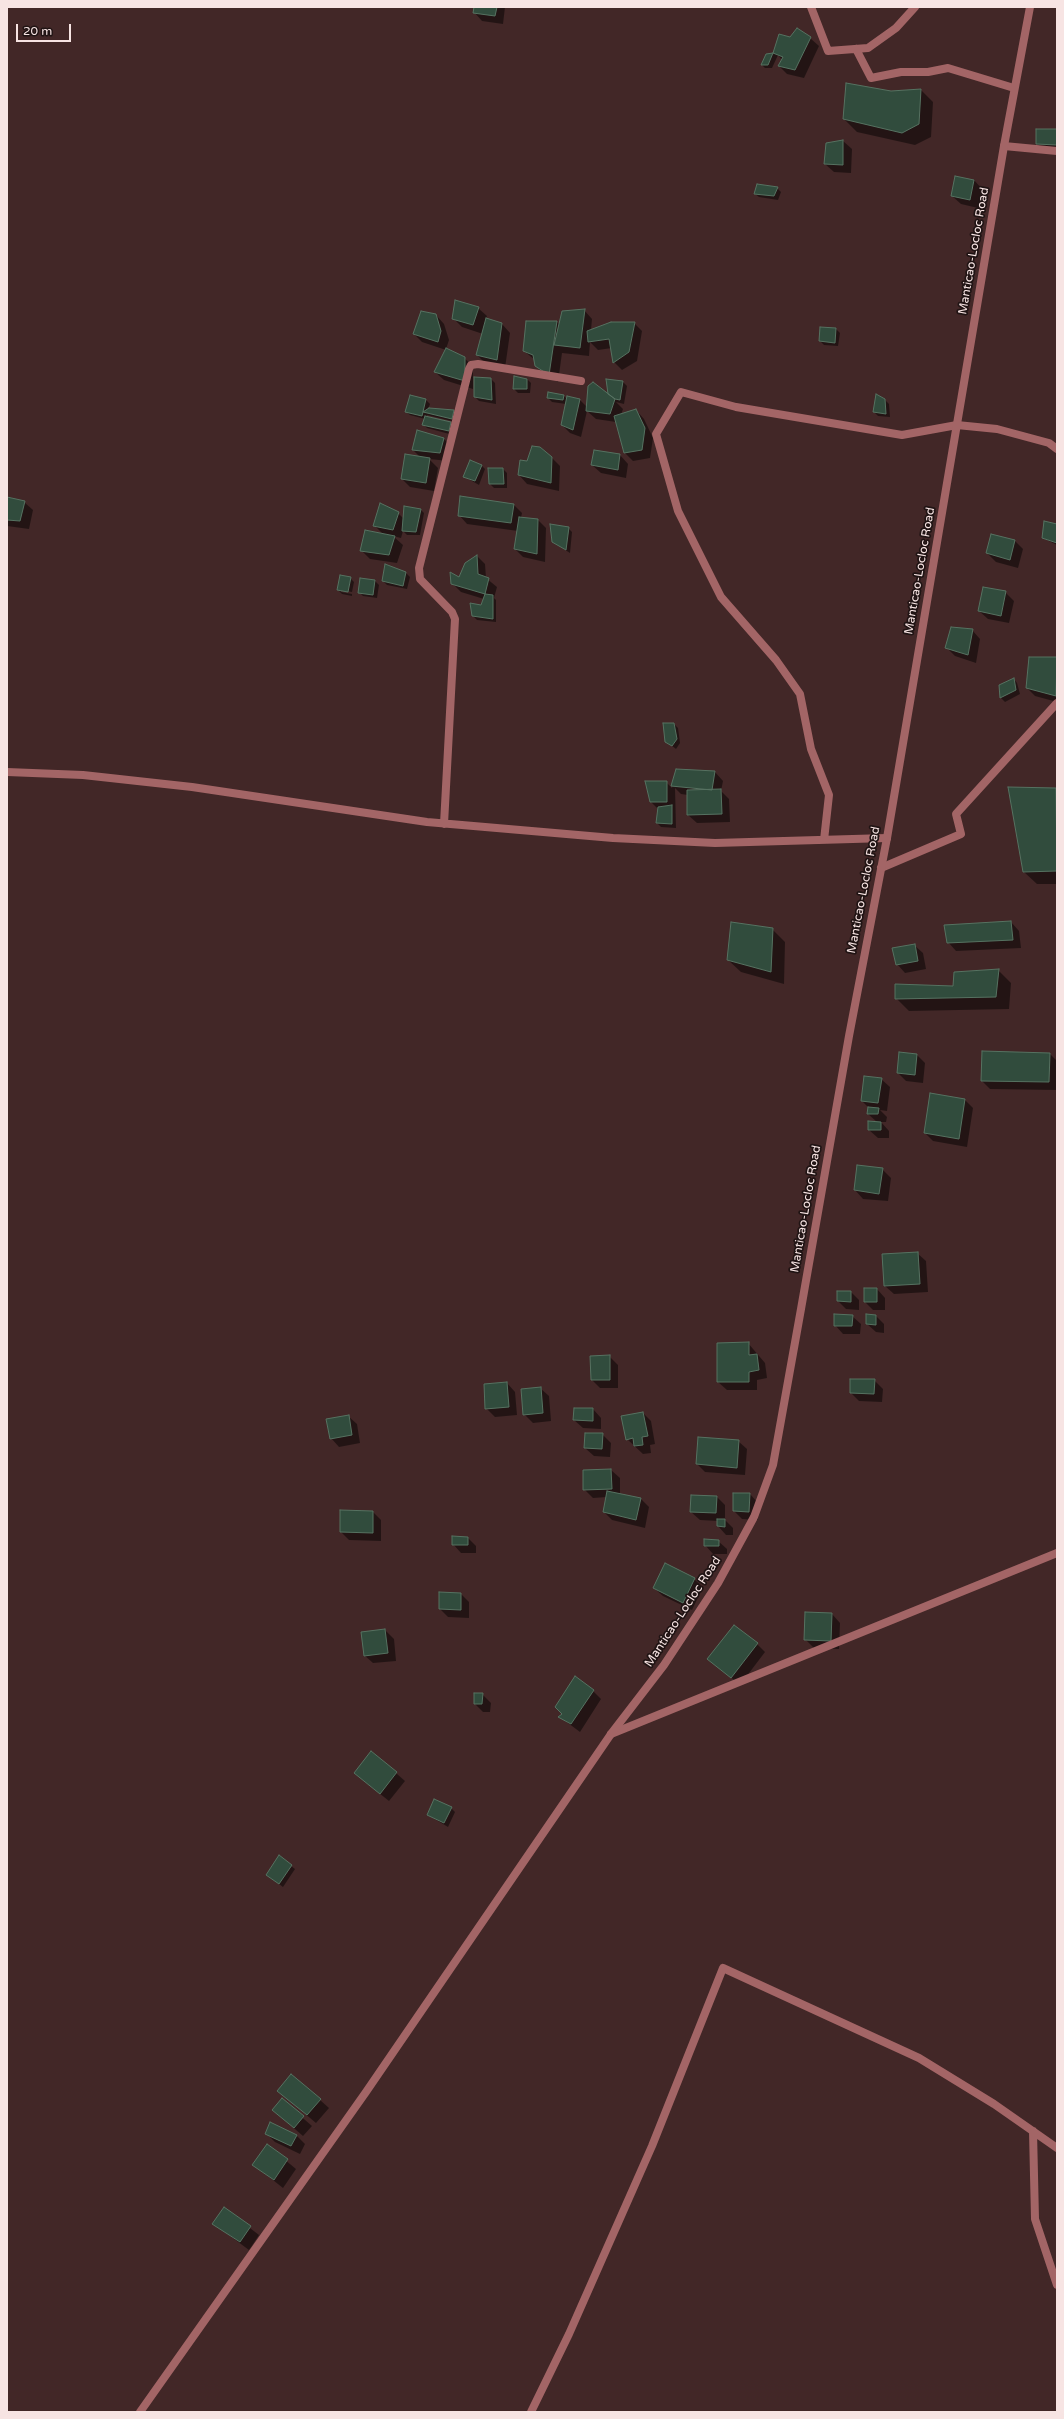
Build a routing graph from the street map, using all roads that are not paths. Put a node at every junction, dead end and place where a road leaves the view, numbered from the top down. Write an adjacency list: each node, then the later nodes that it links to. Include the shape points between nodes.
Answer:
1 (810, 7): 4 (street, via 828,51)
2 (915, 7): 4 (street, via 896,28 868,48)
3 (1030, 7): 5 (street, Manticao-Locloc Road)
4 (856, 49): 5 (street, via 871,78 901,72 928,72 948,68)
5 (1014, 88): 6 (street, Manticao-Locloc Road)
6 (1004, 146): 7 (street); 9 (street, Manticao-Locloc Road)
7 (1057, 151)
8 (581, 381): 13 (street, via 478,364 473,364 469,370 419,568 420,579 452,612 455,619)
9 (957, 425): 10 (street, via 997,429 1050,443); 14 (street, Manticao-Locloc Road); 15 (street, via 902,435 736,407 681,392 656,434 678,511 721,597 776,660 800,694 810,749 828,795)
10 (1057, 449)
11 (1057, 703): 16 (street, via 956,814 961,834)
12 (7, 772): 13 (street, via 83,775)
13 (444, 824): 15 (street, via 613,838 715,843)
14 (886, 838): 15 (street); 16 (street, Manticao-Locloc Road)
15 (824, 840)
16 (881, 868): 18 (street, Manticao-Locloc Road, via 773,1465 754,1517 718,1583 664,1665)
17 (1057, 1553): 18 (street)
18 (610, 1734): 22 (street, Manticao-Locloc Road, via 366,2092)
19 (1033, 2131): 20 (street); 21 (street, via 1035,2219); 23 (street, via 920,2058 722,1968 652,2146)
20 (1057, 2148)
21 (1057, 2285)
22 (140, 2412)
23 (531, 2412)

